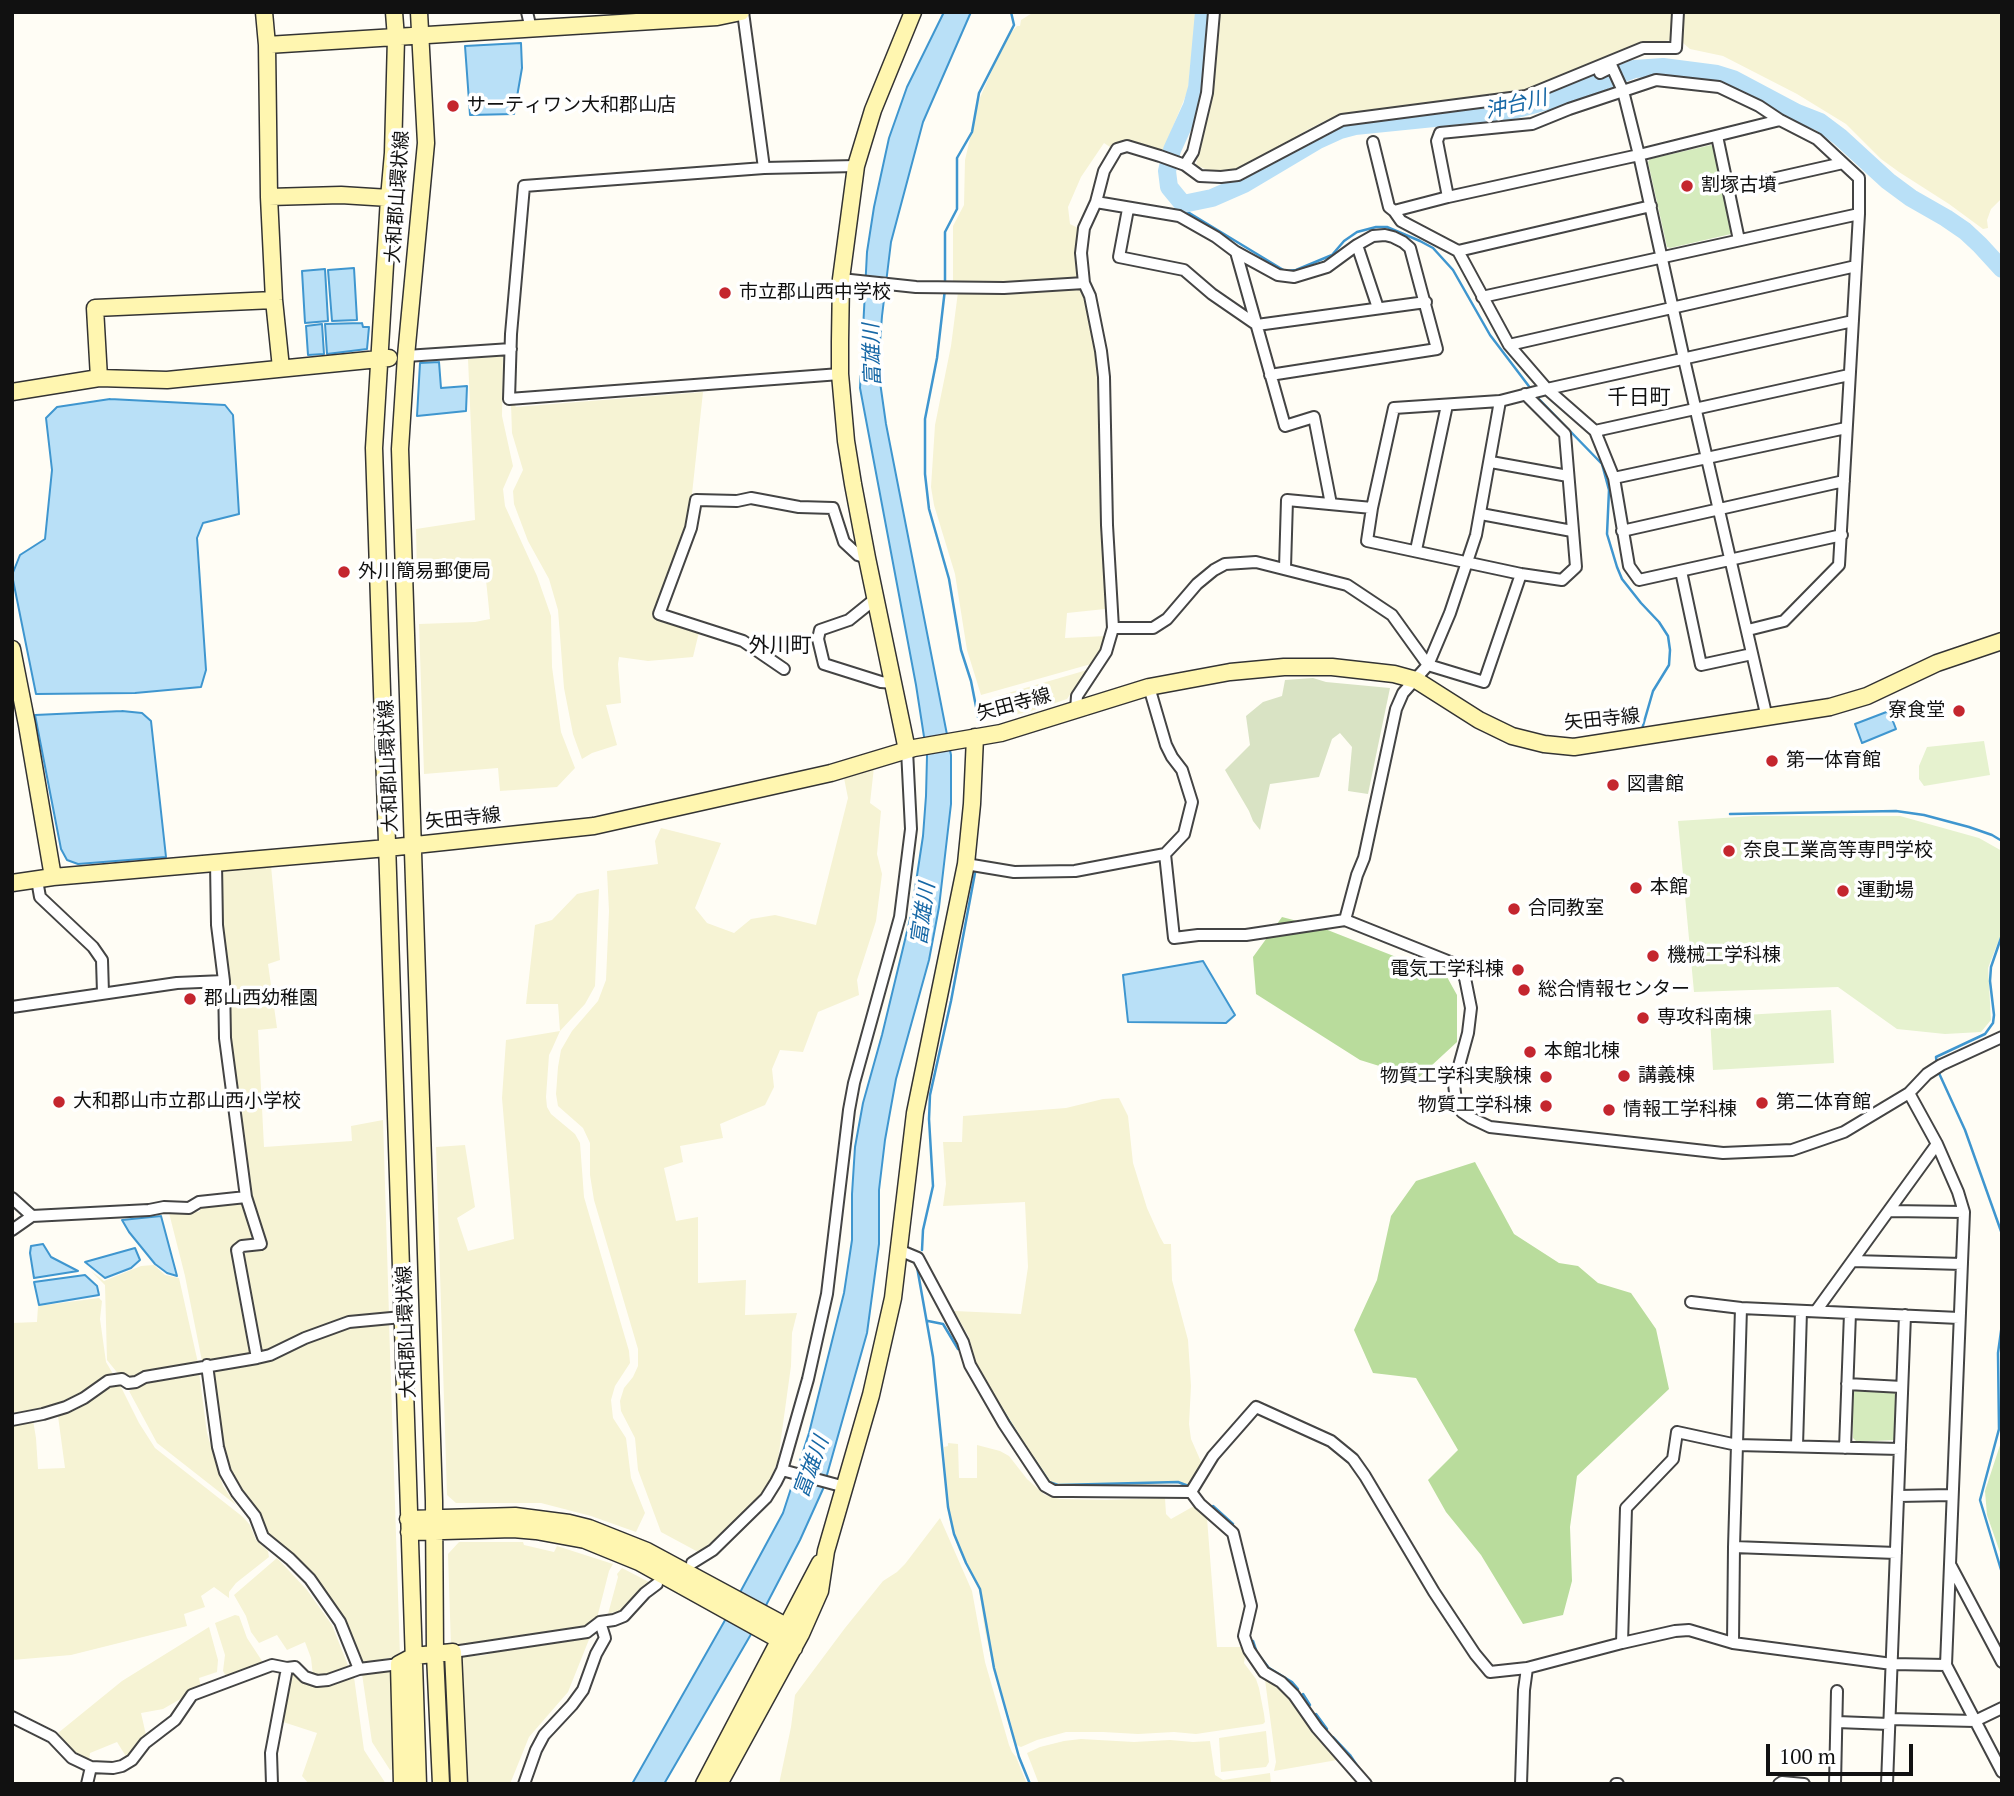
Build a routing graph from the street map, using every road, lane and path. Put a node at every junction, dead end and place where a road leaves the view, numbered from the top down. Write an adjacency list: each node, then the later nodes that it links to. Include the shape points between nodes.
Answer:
1 (264, 12): 12 (main road)
2 (419, 12): 10 (main road, 大和郡山環状線)
3 (527, 12): 9 (street)
4 (742, 12): 9 (main road); 22 (street)
5 (913, 12): 21 (main road)
6 (1214, 12): 19 (street, via 1207,93 1193,152)
7 (1678, 12): 14 (street, via 1676,48 1643,48)
8 (393, 15): 11 (main road, 大和郡山環状線)
9 (531, 29): 10 (main road)
10 (420, 37): 11 (main road); 51 (main road, 大和郡山環状線, via 426,143)
11 (396, 38): 12 (main road); 26 (main road, 大和郡山環状線)
12 (267, 45): 24 (main road)
13 (1621, 88): 14 (street, via 1612,68 1572,85); 15 (street, via 1657,80 1718,87); 18 (street); 25 (street, via 1532,124 1440,134 1437,141)
14 (1526, 96): 19 (street, via 1342,120 1238,175 1200,176)
15 (1780, 120): 16 (street); 20 (street, via 1817,139)
16 (1717, 136): 18 (street); 23 (street)
17 (1373, 142): 30 (street)
18 (1639, 155): 25 (street); 28 (street)
19 (1180, 163): 27 (street, via 1127,146 1117,149 1104,171)
20 (1843, 163): 23 (street); 31 (street, via 1859,178)
21 (856, 166): 22 (street); 40 (main road)
22 (764, 168): 50 (street, via 524,186)
23 (1728, 189): 34 (street)
24 (269, 197): 26 (main road); 43 (main road)
25 (1448, 197): 30 (street)
26 (389, 198): 52 (main road, 大和郡山環状線)
27 (1096, 202): 29 (street); 41 (street, via 1084,228)
28 (1651, 206): 36 (street); 38 (street)
29 (1128, 209): 37 (street, via 1179,216); 48 (street, via 1119,257 1184,270)
30 (1394, 211): 32 (street)
31 (1859, 214): 34 (street); 39 (street)
32 (1401, 221): 33 (street); 36 (street)
33 (1393, 237): 35 (street, via 1373,236); 44 (street, via 1410,248)
34 (1739, 240): 38 (street)
35 (1357, 245): 37 (street, via 1327,267 1294,277 1278,275); 45 (street)
36 (1458, 251): 42 (street)
37 (1236, 252): 48 (street)
38 (1662, 257): 42 (street); 46 (street)
39 (1856, 266): 46 (street); 47 (street)
40 (847, 279): 41 (street, via 1004,288); 55 (main road)
41 (1084, 283): 87 (street, via 1104,377)
42 (1482, 297): 49 (street)
43 (274, 300): 54 (main road); 58 (main road, via 95,308)
44 (1426, 302): 45 (street); 56 (street, via 1437,349)
45 (1378, 308): 48 (street)
46 (1673, 308): 49 (street); 53 (street)
47 (1853, 321): 53 (street); 57 (street)
48 (1257, 325): 56 (street)
49 (1510, 345): 59 (street)
50 (511, 349): 51 (street); 55 (street, via 509,399)
51 (405, 356): 52 (main road); 101 (main road, 大和郡山環状線, via 400,449)
52 (381, 359): 54 (main road); 102 (main road, 大和郡山環状線, via 374,448)
53 (1684, 359): 59 (street); 64 (street)
54 (281, 368): 58 (main road, via 167,380)
55 (840, 374): 80 (main road, via 846,441)
56 (1270, 375): 72 (street, via 1285,426 1314,417)
57 (1849, 375): 64 (street); 65 (street)
58 (99, 378): 60 (main road)
59 (1547, 389): 61 (street); 66 (street)
60 (12, 392)
61 (1525, 394): 62 (street); 69 (street, via 1565,434)
62 (1500, 401): 63 (street); 68 (street)
63 (1447, 405): 73 (street, via 1394,408); 79 (street)
64 (1696, 409): 66 (street); 67 (street)
65 (1846, 428): 67 (street); 71 (street)
66 (1595, 431): 70 (street)
67 (1708, 459): 70 (street); 74 (street)
68 (1491, 462): 69 (street); 75 (street)
69 (1568, 476): 76 (street)
70 (1614, 478): 77 (street)
71 (1844, 481): 74 (street); 78 (street)
72 (1331, 504): 73 (street); 83 (street, via 1287,500)
73 (1371, 508): 79 (street, via 1367,541)
74 (1719, 509): 77 (street); 81 (street)
75 (1481, 514): 76 (street); 82 (street)
76 (1572, 531): 85 (street, via 1576,567 1562,580)
77 (1622, 531): 84 (street, via 1629,566 1639,580)
78 (1842, 535): 81 (street); 88 (street, via 1839,565 1784,621)
79 (1416, 550): 82 (street)
80 (867, 558): 86 (main road); 93 (street, via 844,542 834,508 751,498 696,500 691,528 659,614 743,641)
81 (1731, 560): 84 (street); 88 (street)
82 (1467, 562): 85 (street); 92 (street)
83 (1285, 568): 87 (street, via 1256,562 1225,564 1197,584 1167,619 1153,628); 92 (street, via 1347,585 1392,615)
84 (1681, 571): 91 (street, via 1701,665)
85 (1521, 574): 92 (street, via 1484,682)
86 (875, 599): 95 (main road); 95 (street, via 849,620 820,629 818,639 824,664)
87 (1114, 628): 97 (street, via 1106,652 1077,696)
88 (1748, 630): 91 (street)
89 (2002, 641): 98 (main road, 矢田寺線, via 1937,663 1867,696)
90 (12, 649): 106 (main road, via 27,725)
91 (1752, 654): 98 (street)
92 (1428, 664): 94 (street)
93 (784, 669)
94 (1416, 680): 96 (main road, 矢田寺線, via 1332,667 1284,667); 98 (main road, 矢田寺線, via 1479,720 1512,736 1544,744 1574,747); 108 (street, via 1396,709 1364,858)
95 (894, 683): 100 (main road)
96 (1149, 687): 97 (main road, 矢田寺線); 103 (street, via 1166,745 1182,770 1192,802 1184,834)
97 (1076, 710): 99 (main road, 矢田寺線)
98 (1767, 718)
99 (969, 738): 100 (main road, 矢田寺線); 105 (main road, via 972,804)
100 (911, 749): 101 (main road, 矢田寺線, via 831,773 594,826); 141 (street, via 911,830 900,917 849,1110 827,1294)
101 (412, 846): 102 (main road, 矢田寺線); 146 (main road, 大和郡山環状線)
102 (387, 848): 104 (main road, 矢田寺線); 130 (main road, 大和郡山環状線)
103 (1165, 854): 105 (street, via 1074,871 1014,872); 108 (street, via 1174,938 1246,935)
104 (216, 863): 106 (main road, 矢田寺線); 109 (street)
105 (966, 864): 121 (main road, via 915,1112)
106 (45, 879): 107 (main road, 矢田寺線); 110 (street, via 40,897 102,960)
107 (12, 883)
108 (1345, 920): 113 (street, via 1455,964 1465,978 1471,1008 1454,1084 1456,1101 1462,1112 1490,1127 1723,1153 1791,1150 1844,1132)
109 (223, 981): 110 (street); 115 (street, via 225,1038)
110 (103, 993): 111 (street)
111 (12, 1007)
112 (2002, 1037): 113 (street, via 1937,1068)
113 (1909, 1093): 114 (street)
114 (1937, 1144): 117 (street); 118 (street)
115 (246, 1197): 119 (street, via 199,1202 189,1208); 132 (street, via 261,1244 237,1250)
116 (12, 1198): 119 (street)
117 (1889, 1211): 118 (street); 122 (street)
118 (1964, 1212): 123 (street)
119 (32, 1216): 120 (street)
120 (12, 1230)
121 (899, 1250): 142 (main road, via 874,1383); 143 (street, via 918,1258 963,1342 970,1365 1045,1486 1071,1492)
122 (1853, 1261): 123 (street); 127 (street)
123 (1962, 1264): 131 (street)
124 (1690, 1302): 125 (street)
125 (1741, 1308): 126 (street); 137 (street)
126 (1801, 1311): 127 (street); 138 (street)
127 (1816, 1311): 128 (street)
128 (1850, 1313): 129 (street); 134 (street)
129 (1905, 1315): 131 (street); 135 (street)
130 (402, 1317): 132 (street, via 349,1322); 147 (main road, 大和郡山環状線)
131 (1959, 1318): 144 (street)
132 (257, 1358): 133 (street)
133 (207, 1366): 136 (street, via 136,1382 108,1381 66,1407); 166 (street, via 225,1472 255,1516 263,1537 310,1579 340,1622)
134 (1847, 1384): 135 (street); 139 (street)
135 (1902, 1387): 140 (street)
136 (12, 1420)
137 (1737, 1445): 138 (street); 148 (street); 155 (street, via 1677,1432 1673,1459 1626,1508)
138 (1797, 1446): 139 (street)
139 (1845, 1448): 140 (street)
140 (1900, 1449): 145 (street)
141 (782, 1470): 142 (street); 150 (street, via 766,1498 713,1550)
142 (838, 1485): 154 (main road, via 820,1591)
143 (1191, 1492): 165 (street, via 1213,1456 1255,1407 1331,1441 1365,1476 1486,1668 1497,1672); 184 (street, via 1233,1533 1251,1606 1244,1636 1249,1650 1264,1672 1294,1695)
144 (1952, 1495): 145 (street); 151 (street)
145 (1898, 1496): 149 (street)
146 (435, 1525): 147 (main road); 154 (main road, via 515,1516 579,1525 647,1552); 158 (main road, 大和郡山環状線)
147 (408, 1526): 159 (main road, 大和郡山環状線)
148 (1734, 1546): 149 (street); 156 (street)
149 (1896, 1553): 162 (street)
150 (692, 1563)
151 (1951, 1566): 160 (street); 163 (street)
152 (657, 1584): 153 (street, via 624,1616)
153 (600, 1622): 157 (street, via 587,1632); 181 (street, via 605,1638 583,1690 544,1735)
154 (790, 1637): 182 (main road); 183 (main road)
155 (1622, 1643): 156 (street, via 1689,1630); 165 (street)
156 (1733, 1643): 162 (street)
157 (453, 1652): 158 (main road); 180 (main road)
158 (435, 1654): 159 (main road); 179 (main road, 大和郡山環状線)
159 (414, 1656): 161 (main road); 178 (main road, 大和郡山環状線)
160 (2002, 1662)
161 (399, 1664): 166 (street); 177 (main road)
162 (1892, 1664): 163 (street); 170 (street)
163 (1946, 1665): 171 (street)
164 (287, 1668): 166 (street, via 295,1667 317,1681); 173 (street, via 272,1665 192,1695 175,1720 145,1743 132,1760 113,1768); 176 (street, via 271,1753)
165 (1527, 1668): 185 (street)
166 (359, 1669)
167 (1838, 1691): 172 (street)
168 (2002, 1708): 171 (street)
169 (12, 1717): 173 (street, via 52,1737 72,1758)
170 (1890, 1721): 171 (street); 172 (street); 189 (street)
171 (1975, 1721): 174 (street)
172 (1837, 1722): 188 (street)
173 (92, 1767): 175 (street)
174 (2002, 1772)
175 (87, 1784)
176 (272, 1784)
177 (402, 1784)
178 (418, 1784)
179 (441, 1784)
180 (458, 1784)
181 (524, 1784)
182 (704, 1784)
183 (719, 1784)
184 (1366, 1784)
185 (1521, 1784)
186 (1779, 1784): 187 (street)
187 (1804, 1784)
188 (1835, 1784)
189 (1887, 1784)

